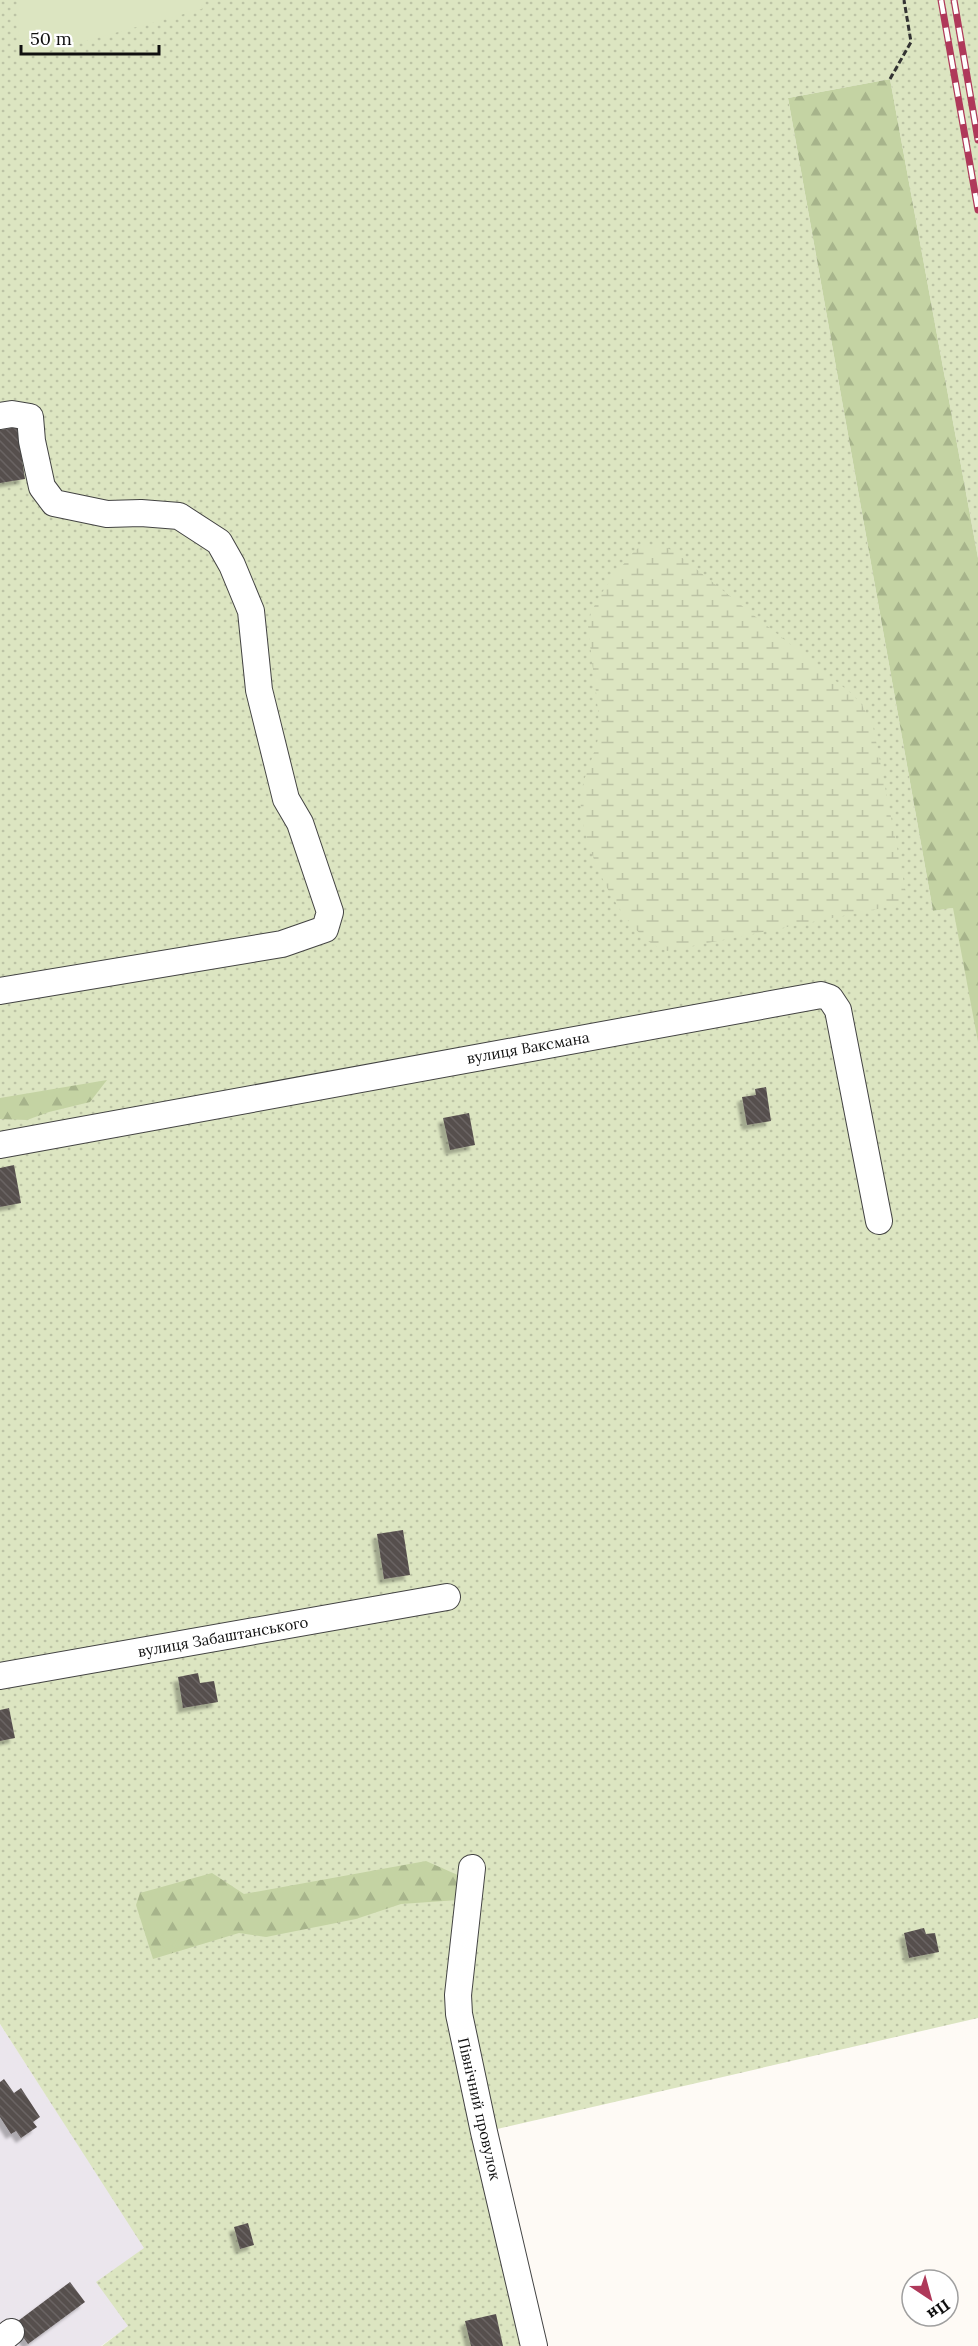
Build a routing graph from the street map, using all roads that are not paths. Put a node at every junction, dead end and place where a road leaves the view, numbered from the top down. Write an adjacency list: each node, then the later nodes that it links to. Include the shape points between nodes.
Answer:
1 (0, 416): 2 (street, via 30,417 42,487 54,503 107,514 179,516 219,542 251,611 259,690 286,799 300,823 330,912 325,929 282,944)
2 (0, 991)
3 (0, 1145): 4 (street, вулиця Ваксмана, via 821,995 830,998 838,1010)
4 (879, 1221)
5 (447, 1597): 6 (street, вулиця Забаштанського)
6 (0, 1676)
7 (472, 1868): 8 (street, Північний провулок, via 459,2014)
8 (534, 2346)

